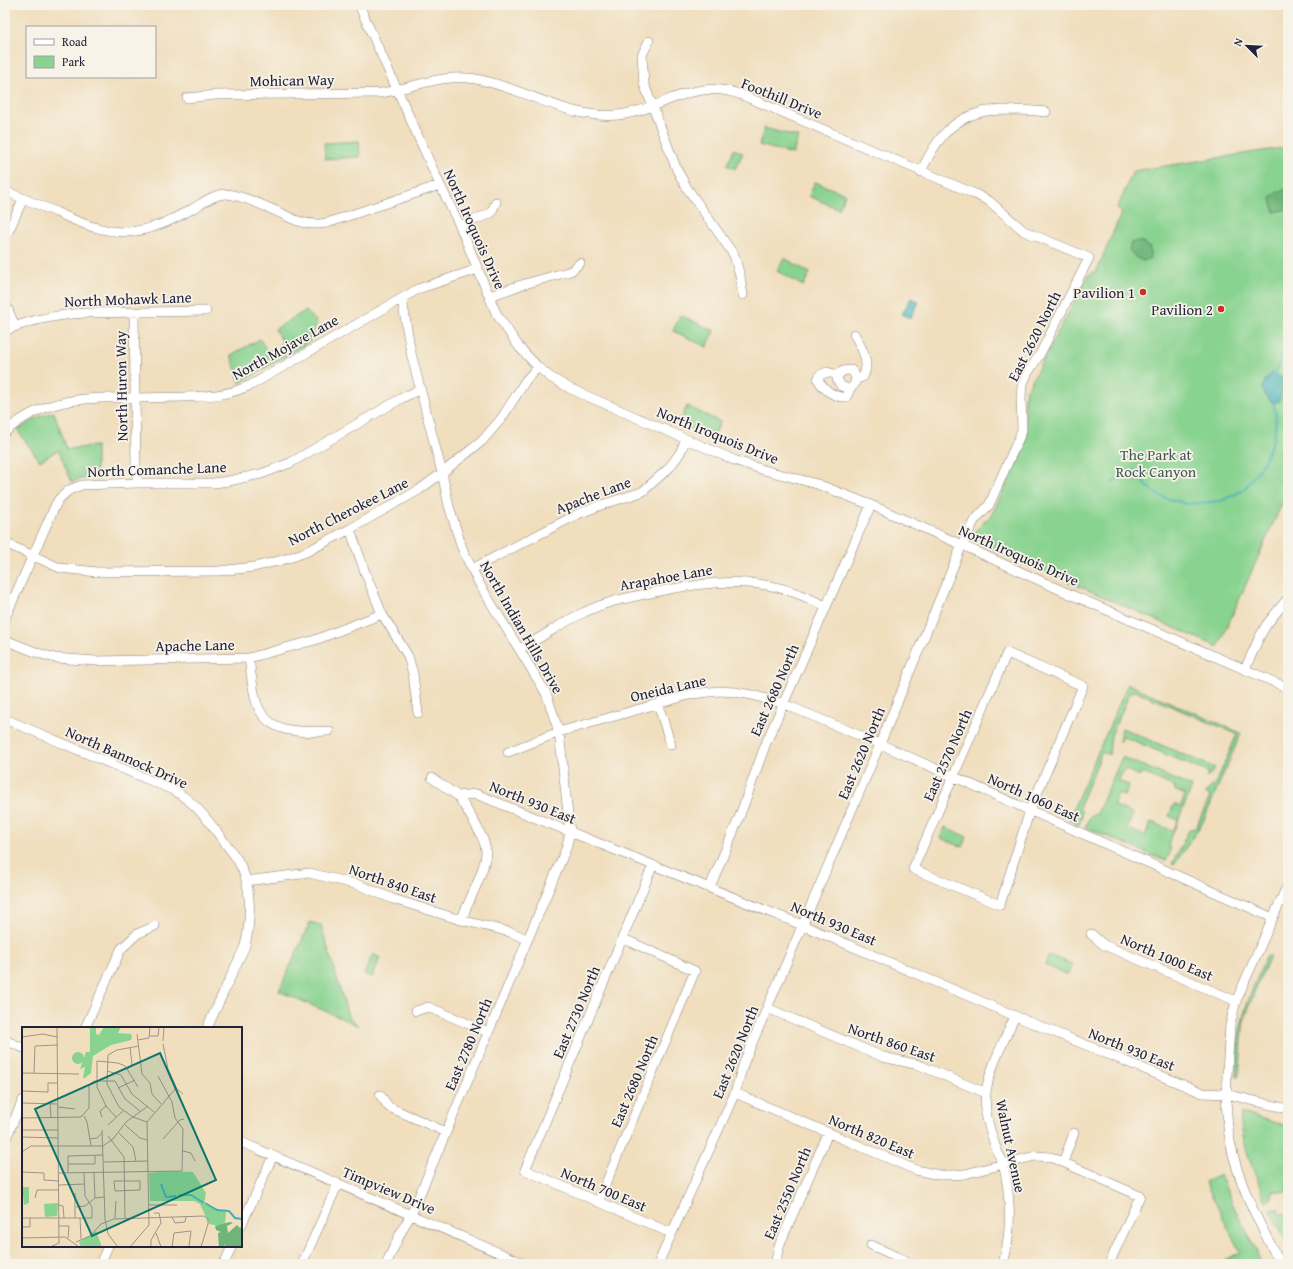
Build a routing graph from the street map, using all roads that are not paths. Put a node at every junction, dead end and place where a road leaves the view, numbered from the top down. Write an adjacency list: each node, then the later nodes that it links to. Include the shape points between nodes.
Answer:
1 (359, 5): 3 (street, North Iroquois Drive)
2 (649, 40): 5 (street, via 642,55 644,84)
3 (397, 90): 4 (street, Mohican Way); 5 (street, Foothill Drive, via 435,80 463,78 488,82 585,113 625,114); 8 (street, North Iroquois Drive)
4 (187, 98)
5 (653, 107): 7 (street, Foothill Drive, via 698,91 733,92); 17 (street, via 687,188 734,255)
6 (1046, 112): 7 (street, via 1030,109 985,111 969,116 949,129 936,142)
7 (922, 172): 14 (street, Foothill Drive, via 989,201 1024,231)
8 (440, 185): 10 (street, via 320,224 300,222 239,196 224,194 209,199 159,226 125,232 86,225); 12 (street, North Iroquois Drive)
9 (5, 191): 10 (street)
10 (23, 199): 13 (street)
11 (496, 202): 12 (street, via 491,213)
12 (460, 226): 16 (street, North Iroquois Drive)
13 (5, 239)
14 (1089, 258): 39 (street, East 2620 North, via 1040,354 1027,374 1022,386 1022,430 989,505 974,521)
15 (580, 263): 18 (street, via 571,271)
16 (478, 269): 18 (street, North Iroquois Drive); 19 (street, North Mojave Lane, via 418,289)
17 (743, 295)
18 (490, 296): 26 (street, North Iroquois Drive, via 503,324 519,347)
19 (402, 299): 29 (street, North Indian Hills Drive, via 411,353); 31 (street, North Mojave Lane, via 240,390 214,396)
20 (5, 303): 23 (street)
21 (206, 311): 22 (street, North Mohawk Lane)
22 (134, 312): 23 (street, North Mohawk Lane, via 64,315); 31 (street, North Huron Way)
23 (15, 326): 24 (street, North Mohawk Lane)
24 (5, 331)
25 (854, 334): 28 (street, via 863,350 866,364 863,376)
26 (538, 367): 33 (street, North Iroquois Drive, via 571,389); 34 (street, North Cherokee Lane, via 482,441)
27 (838, 375): 28 (street, via 844,370 851,370); 30 (street, via 841,386); 30 (street, via 827,372 818,379 836,396 846,397)
28 (856, 379): 30 (street, via 854,386)
29 (421, 389): 34 (street, North Indian Hills Drive); 35 (street, North Comanche Lane, via 290,463 262,474 214,483)
30 (849, 389)
31 (135, 398): 32 (street, North Mojave Lane, via 61,402 38,410 16,422); 35 (street, North Huron Way)
32 (5, 432)
33 (686, 439): 36 (street, North Iroquois Drive, via 749,465 816,484); 41 (street, Apache Lane, via 669,468 642,492 578,514)
34 (442, 473): 37 (street, North Cherokee Lane, via 419,490); 41 (street, North Indian Hills Drive, via 462,548)
35 (138, 483): 40 (street, North Comanche Lane, via 82,485 69,490 55,506)
36 (871, 505): 39 (street, North Iroquois Drive); 43 (street, East 2680 North)
37 (350, 529): 40 (street, North Cherokee Lane, via 306,552 286,559 259,566 218,571 77,571 60,568); 44 (street)
38 (5, 543): 40 (street, North Cherokee Lane)
39 (962, 544): 49 (street, North Iroquois Drive, via 1065,592); 57 (street, East 2620 North)
40 (33, 556): 45 (street)
41 (472, 569): 47 (street, North Indian Hills Drive)
42 (1288, 598): 49 (street, via 1267,624)
43 (826, 606): 47 (street, Arapahoe Lane, via 792,592 760,585 721,582 689,585 622,598 594,607); 52 (street, East 2680 North)
44 (382, 614): 48 (street, Apache Lane, via 315,640); 53 (street, via 408,656)
45 (5, 618)
46 (5, 640): 48 (street, Apache Lane, via 55,658 89,661)
47 (519, 649): 56 (street, North Indian Hills Drive, via 546,693)
48 (249, 658): 55 (street, via 256,700 260,711 270,723 287,730)
49 (1245, 669): 50 (street, North Iroquois Drive)
50 (1288, 688)
51 (658, 704): 52 (street, Oneida Lane, via 692,694 718,691 752,694); 56 (street, Oneida Lane); 58 (street)
52 (784, 704): 57 (street, North 1060 East); 68 (street, East 2680 North, via 766,743 739,818)
53 (418, 713)
54 (5, 719): 66 (street, North Bannock Drive, via 187,798 201,811 238,860)
55 (329, 731)
56 (559, 732): 59 (street, Oneida Lane); 64 (street, North Indian Hills Drive)
57 (880, 744): 60 (street, North 1060 East); 71 (street, East 2620 North)
58 (670, 745)
59 (508, 752)
60 (953, 776): 63 (street, North 1060 East); 63 (street, East 2570 North, via 913,869 1000,905); 63 (street, East 2570 North, via 1007,653 1083,686)
61 (432, 778): 62 (street)
62 (458, 796): 64 (street, North 930 East, via 476,794); 70 (street, via 476,826 486,850 484,866)
63 (1030, 810): 69 (street, North 1060 East)
64 (570, 832): 65 (street, North 930 East); 75 (street, East 2780 North, via 566,849)
65 (653, 865): 68 (street, North 930 East); 74 (street, East 2730 North)
66 (246, 881): 70 (street, North 840 East, via 309,873 359,885 393,900); 81 (street, North Bannock Drive, via 249,908 245,946)
67 (1288, 884): 69 (street)
68 (710, 887): 71 (street, North 930 East)
69 (1273, 918): 76 (street)
70 (461, 920): 75 (street, North 840 East, via 510,932)
71 (802, 925): 77 (street, East 2620 North); 79 (street, North 930 East)
72 (155, 926): 80 (street, via 138,934 121,949)
73 (1090, 934): 76 (street, North 1000 East, via 1104,945)
74 (622, 938): 100 (street, East 2730 North); 102 (street, East 2680 North, via 695,971)
75 (527, 939): 82 (street, East 2780 North)
76 (1236, 1001): 87 (street, via 1230,1025)
77 (767, 1008): 85 (street, East 2620 North, via 744,1062); 86 (street, North 860 East, via 883,1057 919,1065)
78 (416, 1011): 82 (street, via 428,1006)
79 (1015, 1016): 86 (street, Walnut Avenue, via 990,1075); 87 (street, North 930 East, via 1204,1093)
80 (85, 1027)
81 (207, 1027)
82 (488, 1032): 92 (street, East 2780 North)
83 (5, 1040): 84 (street)
84 (22, 1048)
85 (735, 1093): 93 (street, North 820 East); 105 (street, East 2620 North)
86 (986, 1093): 99 (street, Walnut Avenue, via 988,1120)
87 (1226, 1094): 90 (street, North 930 East); 119 (street, via 1230,1140 1239,1175)
88 (380, 1096): 92 (street, via 389,1107)
89 (22, 1105): 91 (street)
90 (1288, 1110)
91 (19, 1120): 95 (street)
92 (446, 1132): 103 (street, East 2780 North)
93 (828, 1133): 99 (street, North 820 East, via 927,1173 966,1174); 115 (street, East 2550 North, via 779,1246)
94 (1074, 1133): 98 (street)
95 (5, 1140)
96 (242, 1142): 97 (street, Timpview Drive)
97 (273, 1156): 101 (street, Timpview Drive); 104 (street)
98 (1063, 1162): 99 (street, North 820 East, via 1051,1157 1035,1156); 118 (street, North 820 East, via 1140,1196)
99 (1003, 1163): 117 (street, Walnut Avenue, via 1010,1214 1008,1243)
100 (525, 1170): 102 (street, North 700 East)
101 (338, 1184): 103 (street, Timpview Drive); 111 (street)
102 (598, 1202): 105 (street, North 700 East)
103 (410, 1215): 112 (street, East 2780 North); 113 (street, Timpview Drive)
104 (242, 1224)
105 (671, 1233): 114 (street, East 2620 North)
106 (871, 1246): 116 (street)
107 (108, 1247): 109 (street)
108 (232, 1247): 110 (street)
109 (100, 1264)
110 (224, 1264)
111 (302, 1264)
112 (386, 1264)
113 (525, 1264)
114 (658, 1264)
115 (775, 1264)
116 (913, 1264)
117 (1003, 1264)
118 (1109, 1264)
119 (1279, 1264)

